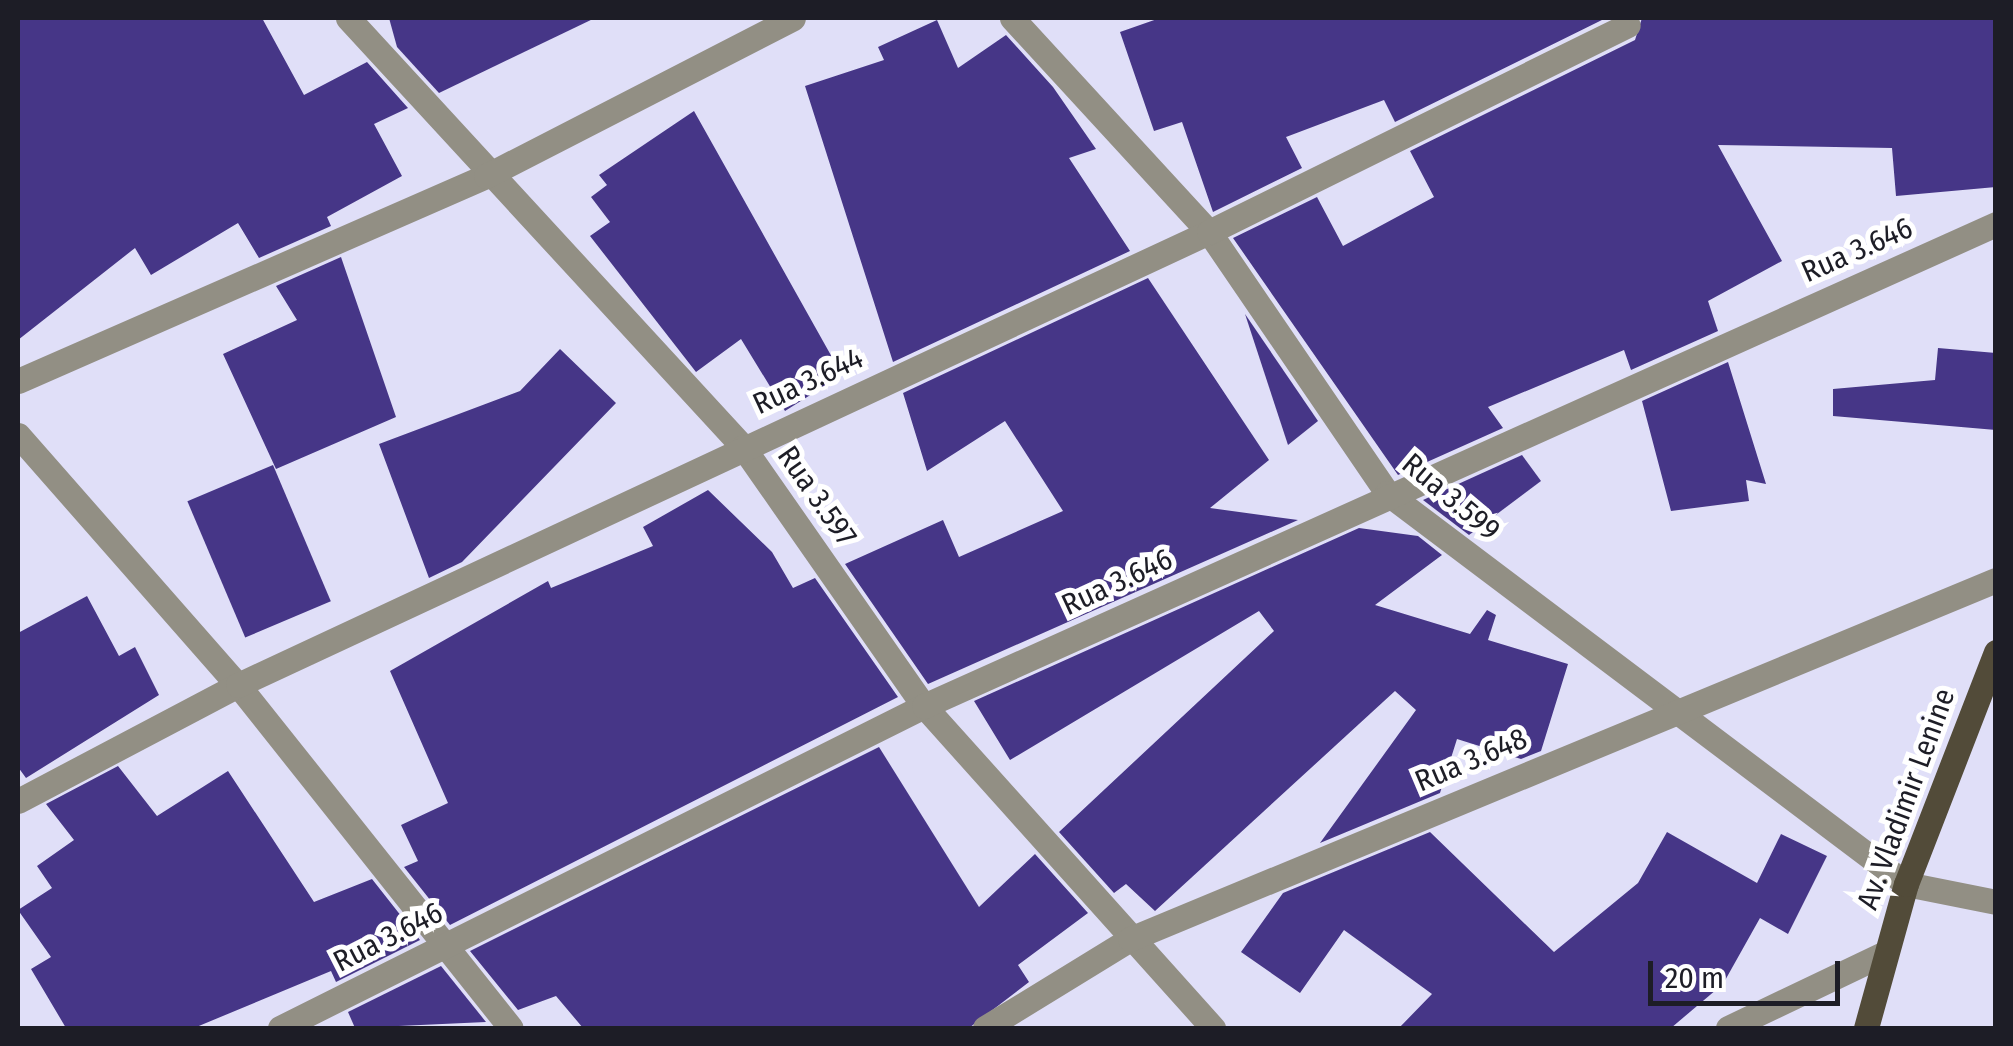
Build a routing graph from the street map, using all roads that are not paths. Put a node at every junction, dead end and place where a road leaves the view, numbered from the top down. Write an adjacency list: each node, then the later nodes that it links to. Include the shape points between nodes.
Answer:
1 (348, 18): 5 (street, Rua 3.597)
2 (793, 18): 5 (street)
3 (1012, 18): 7 (street, Rua 3.599)
4 (1628, 24): 7 (street, Rua 3.644)
5 (486, 176): 8 (street); 10 (street, Rua 3.597)
6 (1996, 224): 11 (street, Rua 3.646)
7 (1209, 232): 10 (street, Rua 3.644); 11 (street, Rua 3.599)
8 (18, 381)
9 (18, 435): 14 (street)
10 (742, 448): 14 (street, Rua 3.644); 15 (street, Rua 3.597)
11 (1386, 493): 15 (street, Rua 3.646); 16 (street, Rua 3.599)
12 (1996, 580): 16 (street, Rua 3.648)
13 (1996, 652): 18 (main road, Av. Vladimir Lenine)
14 (238, 684): 17 (street, Rua 3.644); 21 (street)
15 (924, 706): 20 (street, Rua 3.597); 21 (street, Rua 3.646)
16 (1675, 710): 18 (street, Rua 3.599); 20 (street, Rua 3.648)
17 (18, 801)
18 (1906, 884): 19 (street); 22 (main road, Av. Vladimir Lenine)
19 (1996, 902)
20 (1130, 938): 25 (street, Rua 3.648); 26 (street, Rua 3.597)
21 (445, 944): 23 (street, Rua 3.646); 24 (street)
22 (1884, 952): 27 (street); 28 (main road, Av. Vladimir Lenine)
23 (280, 1028)
24 (511, 1028)
25 (985, 1028)
26 (1213, 1028)
27 (1728, 1028)
28 (1866, 1028)

